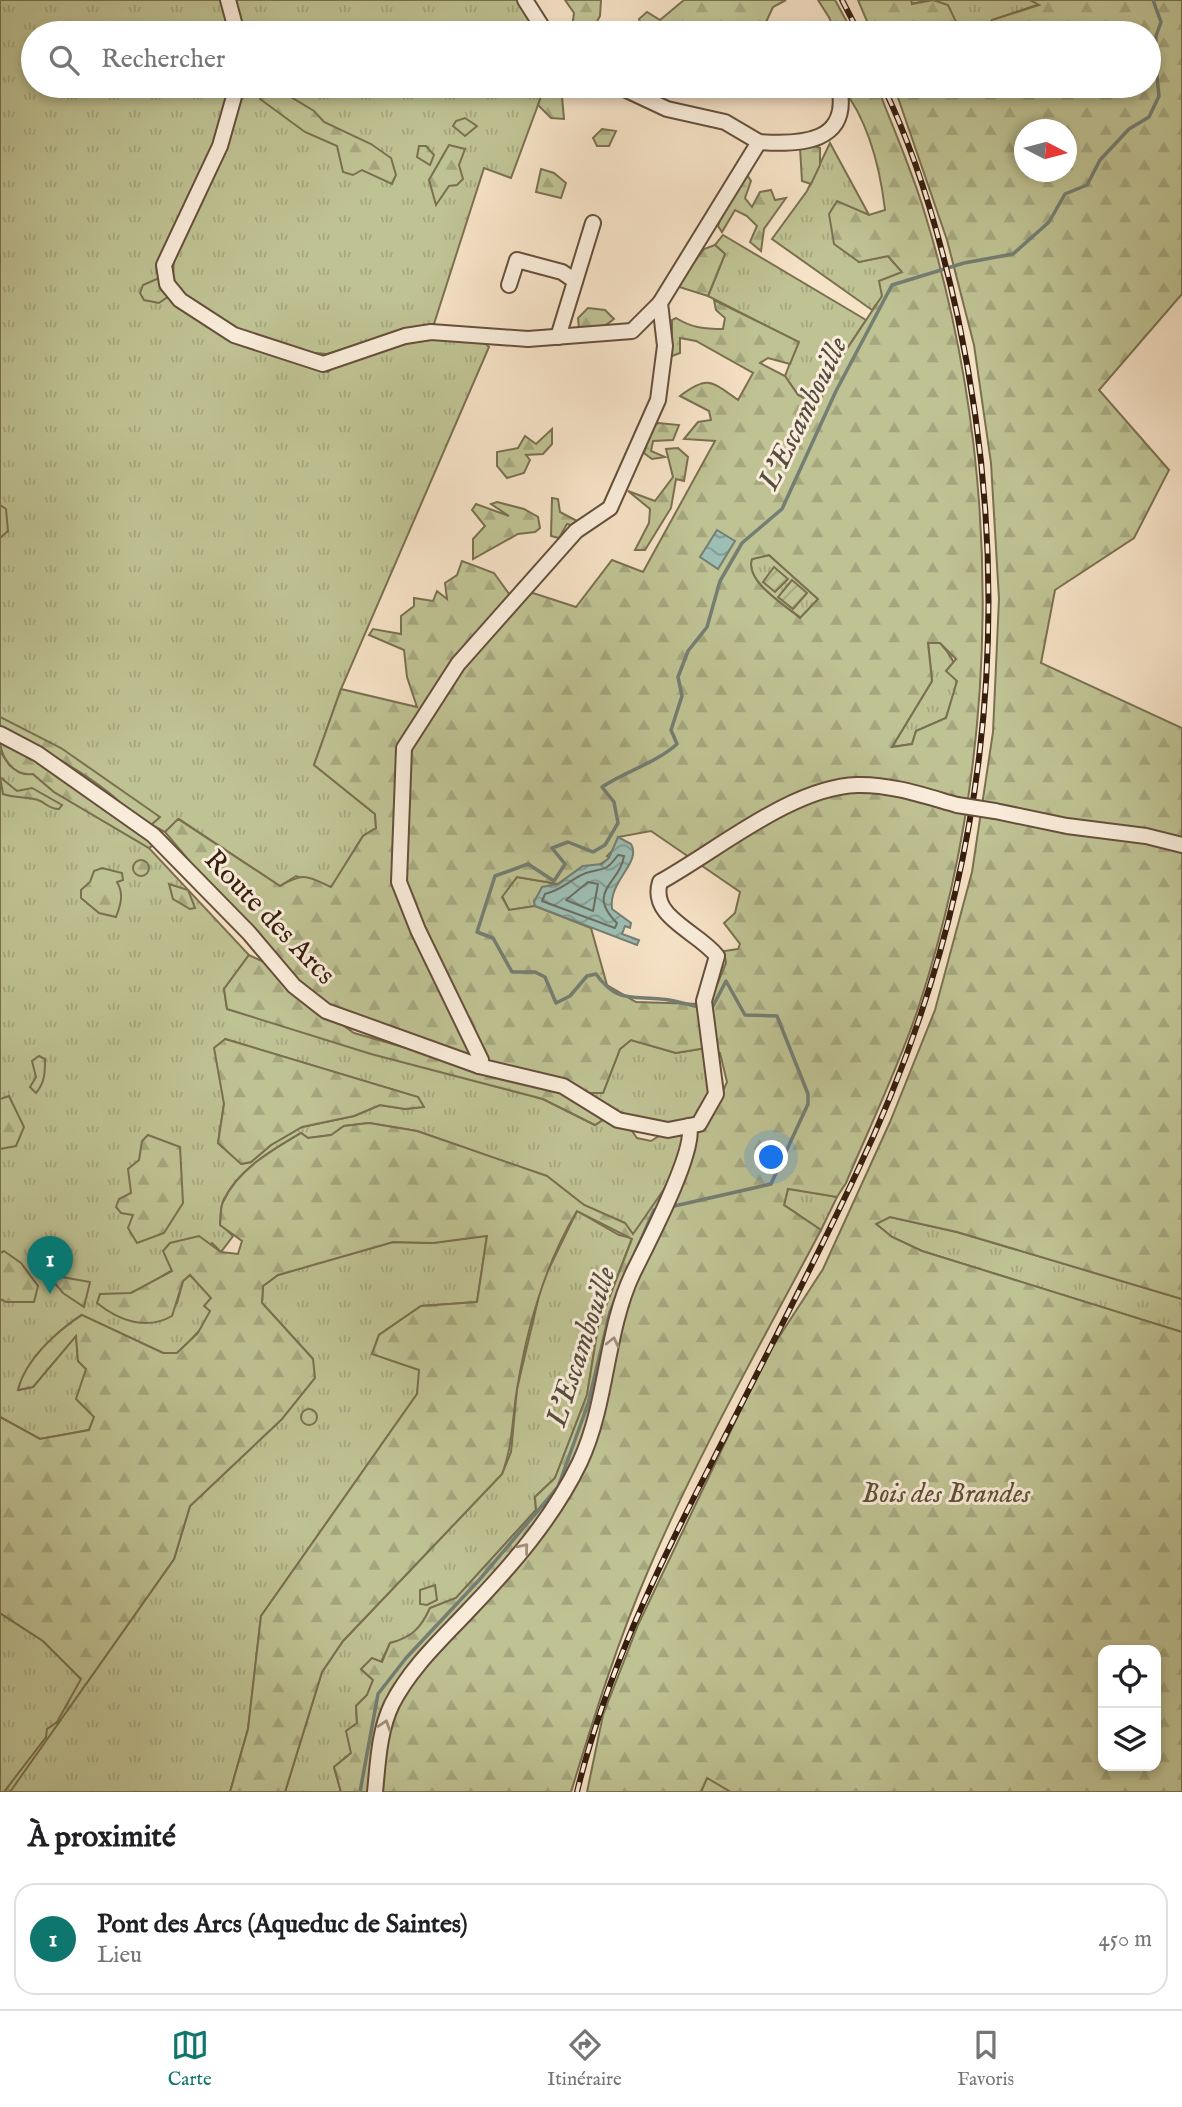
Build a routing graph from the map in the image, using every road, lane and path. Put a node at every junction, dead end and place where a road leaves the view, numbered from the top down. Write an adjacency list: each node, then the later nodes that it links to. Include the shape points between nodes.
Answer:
1 (228, 0): 3 (street)
2 (525, 0): 4 (street)
3 (234, 21)
4 (538, 21)
5 (234, 98): 13 (street, via 220,146 164,265 167,284 180,300 234,335 323,364 431,332 528,340)
6 (644, 98): 8 (street, via 667,109 725,121)
7 (840, 98): 8 (street, via 840,118 827,132 795,145)
8 (759, 142): 12 (street)
9 (593, 223): 10 (street)
10 (575, 281): 11 (street, via 562,272 516,260); 13 (street)
11 (509, 285)
12 (660, 303): 13 (street, via 632,331); 16 (street, via 665,346 658,400 610,508 576,531 458,664 404,748 399,882)
13 (558, 337)
14 (0, 734): 16 (street, Route des Arcs, via 38,754 153,835 294,986 326,1011)
15 (1182, 845): 17 (street, bridge, via 957,805 873,785 792,800 660,882 656,894 663,911 704,940 717,956 705,1007 716,1094 699,1124)
16 (480, 1066): 17 (street, Route des Arcs, via 563,1086 618,1120 658,1129)
17 (689, 1126): 18 (street, one-way to 17, via 379,1744 391,1707 409,1674 511,1565 551,1515 580,1461 595,1420 626,1289 687,1154)
18 (375, 1792)

